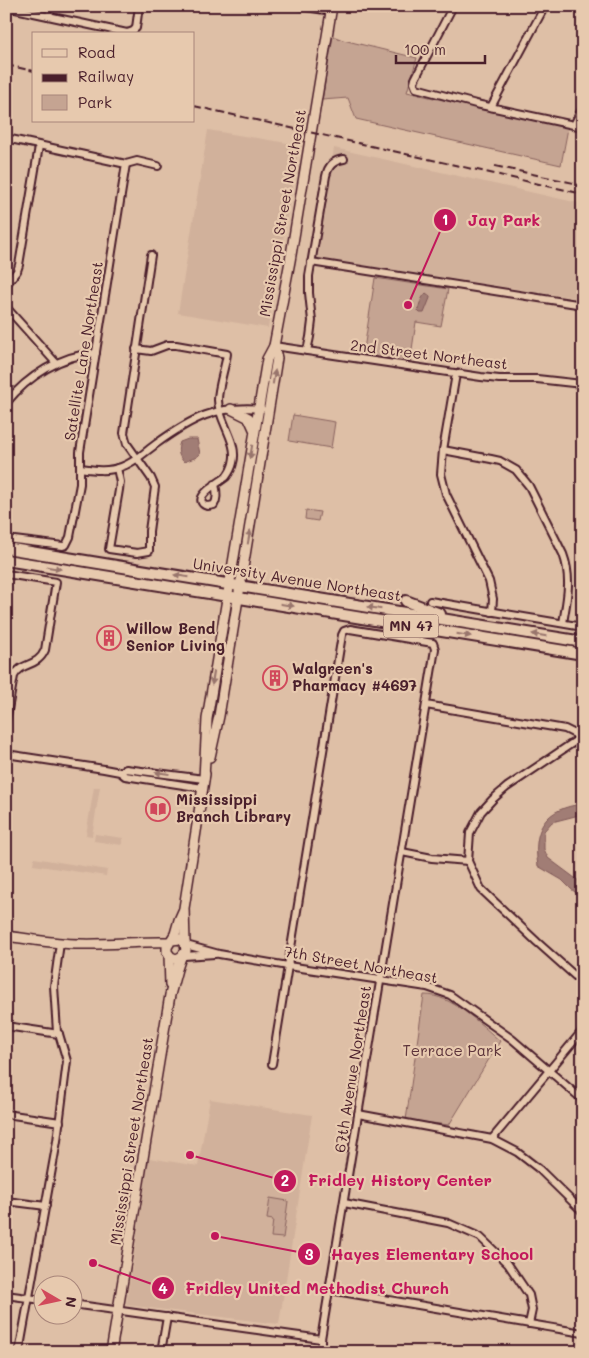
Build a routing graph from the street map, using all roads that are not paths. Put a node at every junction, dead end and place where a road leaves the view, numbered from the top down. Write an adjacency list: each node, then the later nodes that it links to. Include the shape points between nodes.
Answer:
1 (51, 6): 8 (street)
2 (139, 6): 10 (street)
3 (300, 6): 7 (street)
4 (454, 6): 11 (street, via 414,86)
5 (545, 6): 11 (street)
6 (6, 7): 8 (street)
7 (331, 9): 25 (street, Mississippi Street Northeast)
8 (49, 16): 9 (street)
9 (122, 32)
10 (133, 32)
11 (491, 106): 13 (street)
12 (583, 107): 13 (street)
13 (574, 125): 14 (street)
14 (583, 126)
15 (6, 138): 16 (street)
16 (39, 146): 18 (street); 22 (street, via 19,265)
17 (344, 160): 21 (street, via 331,164 327,171)
18 (126, 164): 19 (street, via 137,161); 27 (street, Satellite Lane Northeast)
19 (158, 166)
20 (152, 255): 26 (street)
21 (311, 262): 23 (street); 28 (street, via 308,284 312,321)
22 (6, 284)
23 (583, 305)
24 (6, 307): 29 (street)
25 (274, 346): 28 (street, 2nd Street Northeast); 34 (street, Mississippi Street Northeast, via 267,359); 35 (street, Mississippi Street Northeast, one-way to 25, via 278,358)
26 (136, 349): 36 (street, via 151,351 176,345 227,354 219,391); 40 (street, via 124,433)
27 (96, 352): 29 (street, via 82,353); 41 (street, Satellite Lane Northeast)
28 (307, 352): 30 (street, 2nd Street Northeast)
29 (56, 363): 32 (street, via 23,384)
30 (456, 374): 31 (street, 2nd Street Northeast); 39 (street)
31 (582, 382): 37 (street, via 580,402)
32 (6, 403)
33 (231, 409): 34 (street); 36 (street); 38 (street, via 249,418)
34 (258, 409): 35 (street); 38 (street, Mississippi Street Northeast)
35 (269, 410): 49 (street, Mississippi Street Northeast, one-way to 35)
36 (220, 411): 40 (street, via 190,420); 43 (street, via 235,453 230,470)
37 (583, 415)
38 (254, 430): 48 (street, Mississippi Street Northeast, one-way to 48)
39 (443, 450): 54 (street, via 442,484 489,581); 56 (street, via 500,461 516,470 529,486 566,563 569,582)
40 (137, 458): 42 (street); 42 (street, via 154,487 149,551 137,553 109,549 120,482)
41 (80, 468): 42 (street); 44 (street, Satellite Lane Northeast, via 80,484 66,545)
42 (117, 468)
43 (215, 484)
44 (6, 539)
45 (6, 548): 48 (main road, University Avenue Northeast / MN 47, one-way to 45)
46 (6, 560): 50 (main road, University Avenue Northeast / MN 47, one-way to 50)
47 (6, 574): 61 (street, via 56,582 46,650 36,662 16,672)
48 (229, 584): 49 (main road, University Avenue Northeast / MN 47); 50 (street, Mississippi Street Northeast)
49 (241, 586): 51 (street, Mississippi Street Northeast); 55 (main road, University Avenue Northeast / MN 47, one-way to 49)
50 (227, 596): 51 (main road, University Avenue Northeast / MN 47); 64 (street, Mississippi Street Northeast, one-way to 64, via 207,719)
51 (238, 598): 59 (main road, University Avenue Northeast / MN 47, one-way to 59); 64 (street, Mississippi Street Northeast, via 219,716)
52 (406, 601): 55 (main road)
53 (430, 602): 54 (street)
54 (492, 612): 56 (street)
55 (457, 621): 58 (main road, University Avenue Northeast / MN 47, one-way to 55)
56 (563, 623): 57 (street)
57 (583, 627)
58 (583, 642)
59 (583, 654)
60 (426, 705): 62 (street, via 565,729); 65 (street, 67th Avenue Northeast); 76 (street, 67th Avenue Northeast, via 435,649 433,643 344,631)
61 (6, 721)
62 (582, 737): 66 (street, via 507,787 487,805 470,832)
63 (6, 754): 64 (street, via 120,772 126,769)
64 (204, 783): 67 (street, Mississippi Street Northeast)
65 (402, 852): 66 (street); 77 (street, 67th Avenue Northeast)
66 (468, 861): 78 (street, via 481,889)
67 (184, 908): 69 (street, Mississippi Street Northeast); 72 (street, Mississippi Street Northeast)
68 (6, 936): 70 (street)
69 (170, 941): 71 (street); 72 (street, via 177,939); 73 (street)
70 (60, 943): 71 (street); 82 (street, via 54,986)
71 (137, 943): 73 (street)
72 (185, 944): 74 (street, 7th Street Northeast); 75 (street, via 186,951)
73 (168, 953): 75 (street, via 176,958); 79 (street, Mississippi Street Northeast)
74 (219, 954): 75 (street, 7th Street Northeast); 76 (street, 7th Street Northeast)
75 (182, 956): 79 (street, Mississippi Street Northeast)
76 (288, 966): 77 (street, 7th Street Northeast); 83 (street)
77 (380, 980): 84 (street, 7th Street Northeast, via 427,987 450,995 512,1039); 87 (street, 67th Avenue Northeast)
78 (583, 983)
79 (170, 995): 99 (street, Mississippi Street Northeast)
80 (6, 1026): 82 (street)
81 (583, 1030): 84 (street)
82 (59, 1034): 88 (street, via 67,1061)
83 (272, 1064)
84 (548, 1071): 85 (street, 7th Street Northeast); 89 (street)
85 (583, 1100)
86 (6, 1114): 88 (street)
87 (358, 1114): 89 (street); 91 (street, 67th Avenue Northeast)
88 (60, 1122): 92 (street)
89 (492, 1139): 93 (street, via 539,1169)
90 (6, 1201): 92 (street)
91 (344, 1202): 94 (street, 67th Avenue Northeast); 101 (street, via 448,1223 480,1237 508,1264 529,1295 532,1310)
92 (46, 1206): 96 (street)
93 (583, 1212)
94 (330, 1290): 101 (street); 103 (street, 67th Avenue Northeast)
95 (6, 1295): 96 (street)
96 (29, 1298): 97 (street); 104 (street)
97 (32, 1298)
98 (82, 1305): 99 (street)
99 (118, 1310): 100 (street); 105 (street, Mississippi Street Northeast)
100 (167, 1317): 103 (street); 106 (street)
101 (529, 1324): 102 (street)
102 (583, 1333)
103 (321, 1339): 107 (street, 67th Avenue Northeast)
104 (17, 1352)
105 (111, 1352)
106 (161, 1352)
107 (321, 1352)

